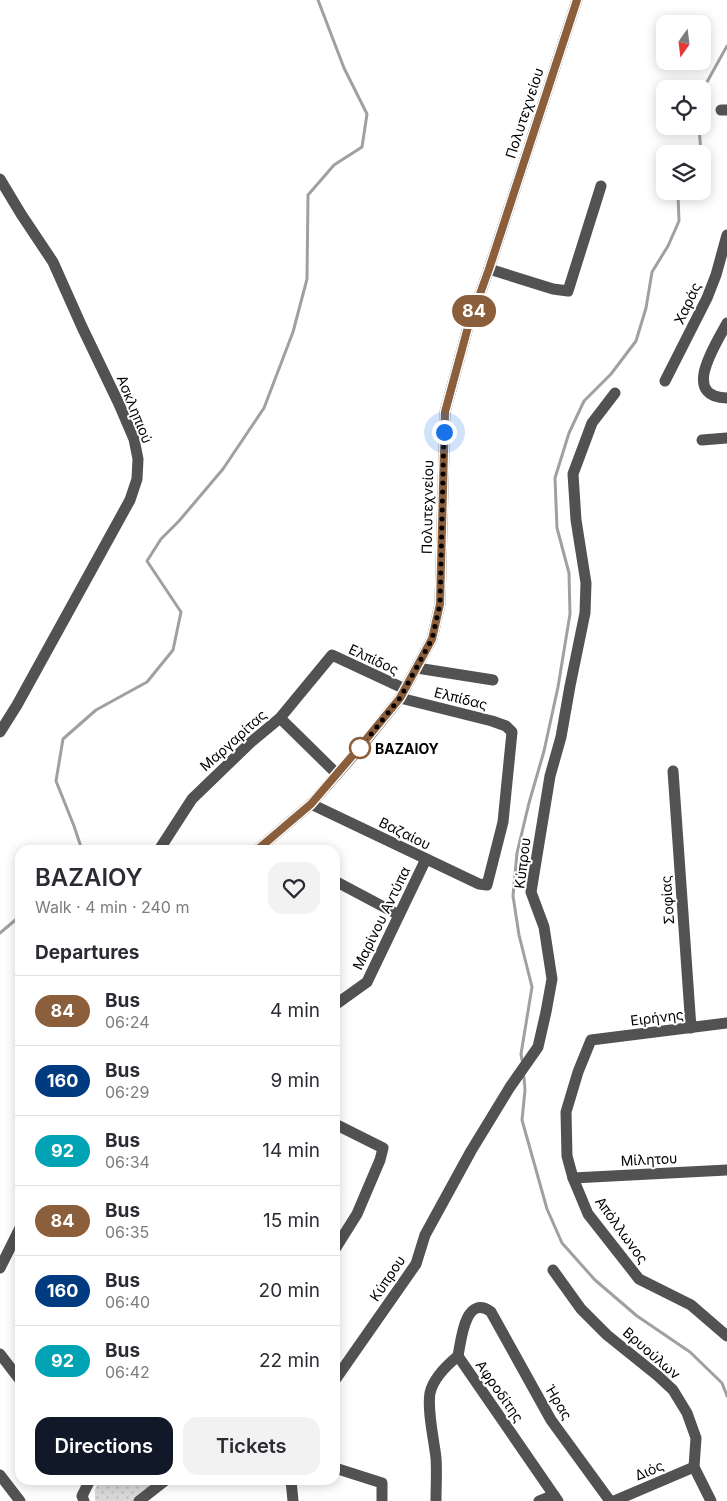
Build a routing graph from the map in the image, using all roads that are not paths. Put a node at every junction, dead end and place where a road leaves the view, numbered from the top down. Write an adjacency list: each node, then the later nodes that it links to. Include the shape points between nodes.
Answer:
1 (577, 0): 5 (street, Πολυτεχνείου)
2 (0, 179): 19 (street, Ασκληπιού, via 53,262 119,404 138,459 137,479 130,500)
3 (601, 186): 5 (street, via 568,292)
4 (727, 235): 6 (street, Χαράς)
5 (489, 269): 15 (street, Πολυτεχνείου, via 468,327 445,412 440,604 432,639)
6 (716, 274): 7 (street); 9 (street, Χαράς)
7 (727, 281)
8 (727, 323): 11 (street, via 706,362 704,385 707,392 717,398)
9 (665, 381)
10 (615, 393): 44 (street, Κύπρου, via 592,423 573,474 586,583 586,613 562,737 550,776 531,892 544,927 552,980 538,1047 458,1173 425,1235 416,1264)
11 (727, 398)
12 (727, 438): 13 (street)
13 (702, 440)
14 (332, 656): 17 (street, Ελπίδος); 18 (street, Μαργαρίτας)
15 (417, 668): 16 (street); 17 (street, Πολυτεχνείου)
16 (493, 680)
17 (402, 694): 21 (street, Πολυτεχνείου); 27 (street, Ελπίδας, via 492,721 512,732 503,822)
18 (280, 718): 21 (street); 23 (street, Μαργαρίτας, via 192,799)
19 (0, 732)
20 (673, 771): 31 (street, Σοφίας)
21 (338, 774): 22 (street, Πολυτεχνείου)
22 (311, 804): 24 (street, Πολυτεχνείου); 25 (street, Βαζαίου)
23 (162, 845)
24 (267, 845)
25 (426, 859): 27 (street, Βαζαίου); 28 (street, Μαρίνου Αντύπα)
26 (340, 884): 28 (street)
27 (487, 886)
28 (399, 915): 29 (street, Μαρίνου Αντύπα, via 367,982)
29 (340, 1001)
30 (727, 1023): 31 (street, Ειρήνης)
31 (691, 1028): 32 (street, Ειρήνης)
32 (591, 1040): 35 (street, Απόλλωνος, via 566,1112 567,1156)
33 (340, 1126): 37 (street, via 383,1148 357,1214)
34 (727, 1170): 35 (street, Μίλητου)
35 (573, 1178): 41 (street, Απόλλωνος, via 588,1214 639,1279 691,1305)
36 (15, 1240): 38 (street)
37 (340, 1241)
38 (0, 1268)
39 (553, 1270): 46 (street, Βρυούλων, via 581,1309 673,1390 687,1413 696,1438)
40 (491, 1312): 43 (street, Αφροδίτης, via 476,1308 464,1321); 60 (street, Ήρας, via 550,1420)
41 (727, 1336)
42 (0, 1354): 45 (street)
43 (458, 1356): 52 (street, Αφροδίτης); 58 (street, via 443,1371 431,1392)
44 (340, 1373)
45 (15, 1374)
46 (694, 1467): 61 (street, Διός); 62 (street)
47 (340, 1470): 57 (street, via 382,1483)
48 (0, 1475): 53 (street)
49 (88, 1485): 54 (street, via 82,1496)
50 (160, 1485): 55 (street)
51 (291, 1485): 56 (street)
52 (556, 1498): 59 (street)
53 (20, 1501)
54 (84, 1501)
55 (139, 1501)
56 (293, 1501)
57 (382, 1501)
58 (436, 1501)
59 (539, 1501)
60 (610, 1501)
61 (614, 1501)
62 (711, 1501)

